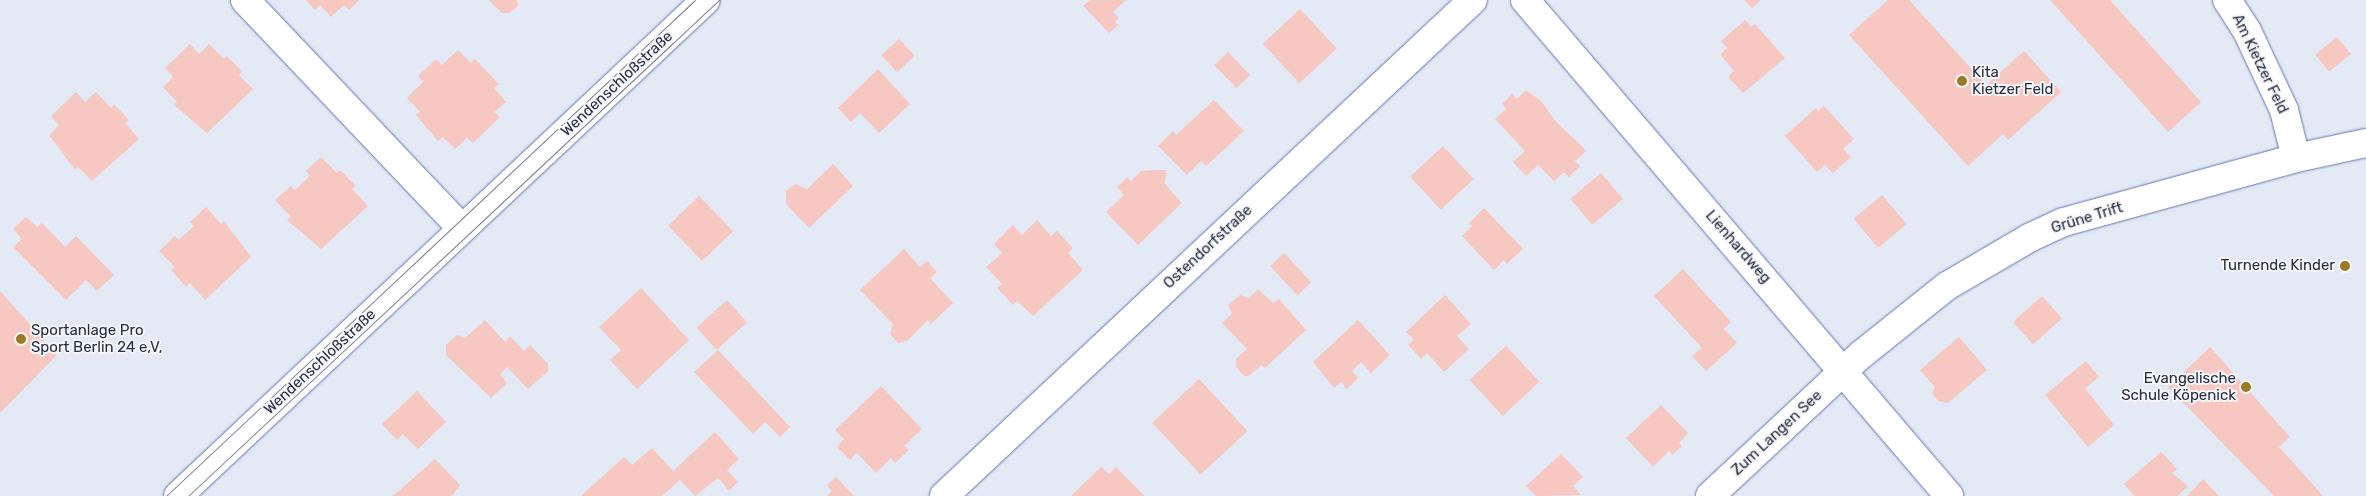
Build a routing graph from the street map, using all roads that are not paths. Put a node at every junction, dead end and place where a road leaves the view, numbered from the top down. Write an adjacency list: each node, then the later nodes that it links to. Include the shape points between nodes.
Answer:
1 (245, 0): 8 (street)
2 (706, 0): 8 (street, Wendenschloßstraße)
3 (1473, 0): 11 (street, Ostendorfstraße)
4 (1525, 0): 9 (street, Lienhardweg)
5 (2227, 0): 7 (street, Am Kietzer Feld, via 2247,31 2284,110)
6 (2366, 143): 7 (street, Grüne Trift)
7 (2296, 158): 9 (street, Grüne Trift, via 2064,222 2029,238 1947,286)
8 (462, 229): 10 (street, Wendenschloßstraße)
9 (1845, 370): 12 (street, Zum Langen See); 13 (street, Lienhardweg)
10 (178, 496)
11 (944, 496)
12 (1710, 496)
13 (1949, 496)

